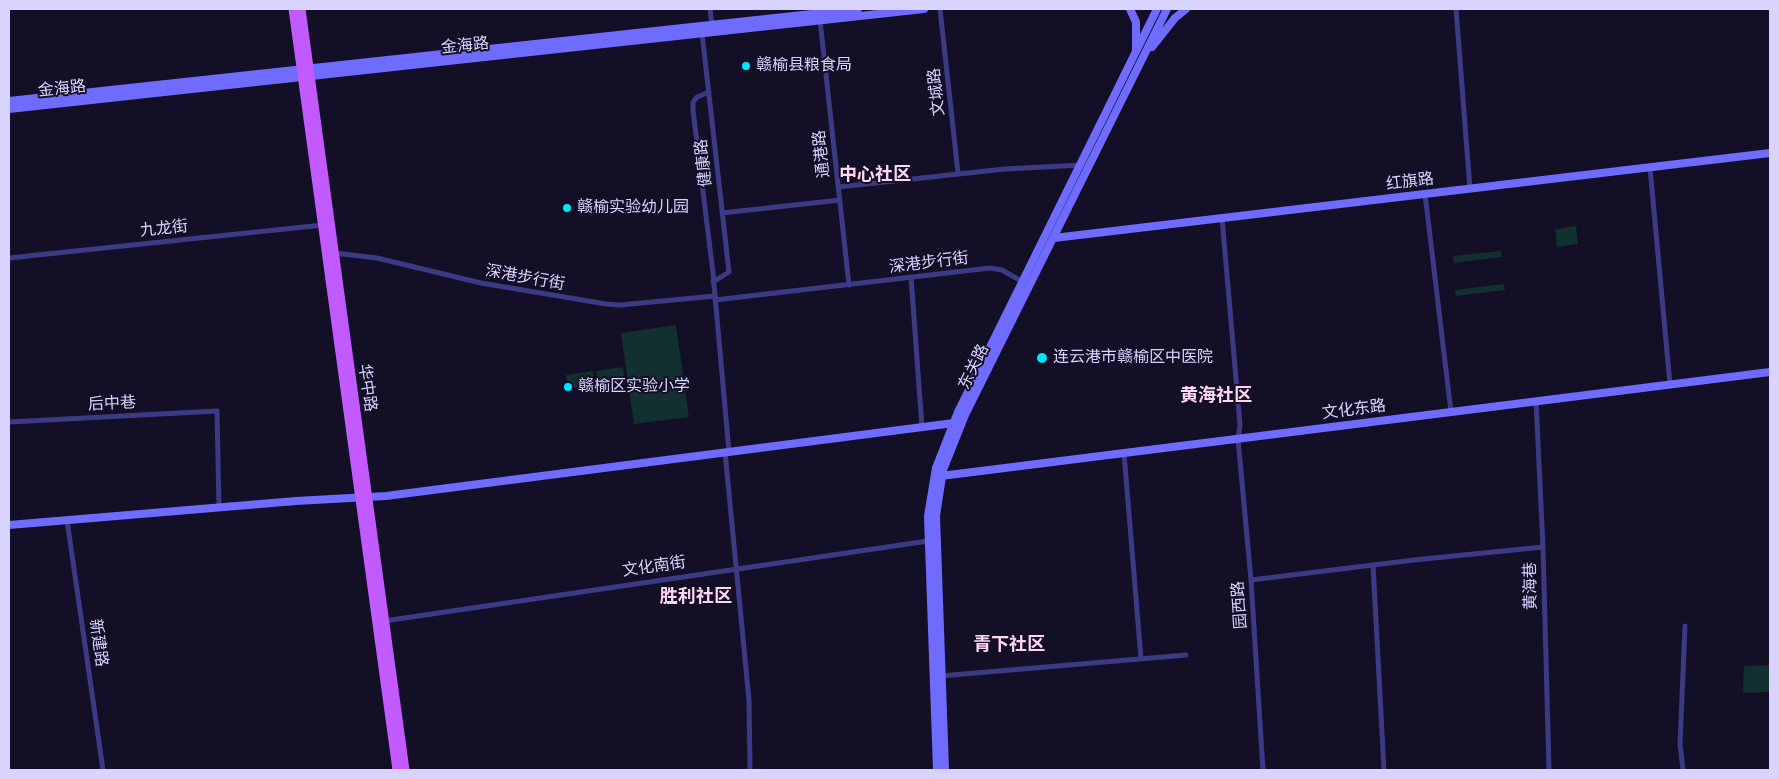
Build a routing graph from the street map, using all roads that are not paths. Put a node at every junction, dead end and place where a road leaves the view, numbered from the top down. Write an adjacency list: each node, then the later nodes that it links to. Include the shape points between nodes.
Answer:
1 (293, 9): 17 (main road, 华中路)
2 (301, 9): 17 (main road, 华中路)
3 (710, 9): 14 (street)
4 (858, 9): 12 (main road, 金海路)
5 (924, 9): 13 (main road, 金海路)
6 (940, 9): 24 (street, 文城路)
7 (1130, 9): 16 (main road, via 1136,22)
8 (1157, 9): 16 (main road, 东关路)
9 (1167, 9): 16 (main road, 东关路)
10 (1186, 9): 16 (main road)
11 (1456, 9): 26 (street)
12 (808, 11): 14 (main road, 金海路)
13 (820, 20): 15 (main road, 金海路); 25 (street, 通港路)
14 (712, 25): 17 (main road, 金海路)
15 (702, 33): 17 (main road, 金海路); 18 (street, 健康路)
16 (1139, 58): 22 (main road, 东关路); 32 (main road, 东关路)
17 (306, 73): 19 (main road, 金海路); 20 (main road, 金海路); 31 (main road, 华中路); 33 (main road, 华中路)
18 (709, 92): 29 (street, 健康路); 36 (street, via 693,102 693,110)
19 (9, 101)
20 (9, 109)
21 (1770, 154): 23 (main road, 红旗路)
22 (1082, 165): 24 (street); 37 (main road, 东关路)
23 (1650, 168): 26 (main road, 红旗路); 41 (street)
24 (958, 173): 25 (street)
25 (838, 188): 28 (street, 通港路)
26 (1470, 189): 27 (main road, 红旗路)
27 (1425, 194): 30 (main road, 红旗路); 43 (street)
28 (840, 200): 29 (street); 38 (street, 通港路)
29 (722, 213): 36 (street, 健康路, via 729,272)
30 (1222, 218): 32 (main road, 红旗路); 47 (street, 园西路, via 1240,425)
31 (323, 226): 34 (street, 九龙街); 51 (main road, 华中路)
32 (1054, 238): 50 (main road, 东关路, via 965,415)
33 (334, 253): 39 (street, 深港步行街, via 377,258 480,283 606,304); 51 (main road, 华中路)
34 (9, 258)
35 (911, 277): 37 (street, 深港步行街, via 996,268); 38 (street, 深港步行街); 46 (street)
36 (714, 282): 39 (street)
37 (1023, 282): 45 (main road, 东关路)
38 (849, 284): 39 (street, 深港步行街)
39 (715, 298): 48 (street)
40 (1770, 372): 41 (main road, 文化东路)
41 (1670, 384): 42 (main road, 文化东路)
42 (1536, 401): 43 (main road, 文化东路); 56 (street, 黄海巷)
43 (1451, 412): 47 (main road, 文化东路)
44 (9, 422): 52 (street, 后中巷, via 217,411)
45 (954, 423): 46 (main road); 55 (main road, 东关路, via 934,474)
46 (922, 427): 48 (main road)
47 (1238, 439): 49 (main road, 文化东路); 59 (street, 园西路)
48 (727, 452): 51 (main road); 58 (street)
49 (1124, 453): 50 (main road, 文化东路); 63 (street)
50 (942, 476): 64 (main road, 东关路, via 936,516)
51 (363, 497): 52 (main road); 60 (main road, 华中路); 66 (main road, 华中路)
52 (219, 507): 53 (main road)
53 (68, 520): 54 (main road); 65 (street, 新建路)
54 (9, 525)
55 (928, 541): 58 (street, 文化南街); 69 (main road, 东关路)
56 (1543, 547): 57 (street); 73 (street, 黄海巷)
57 (1373, 565): 59 (street); 72 (street)
58 (737, 568): 60 (street, 文化南街); 68 (street, via 749,700)
59 (1251, 580): 71 (street, 园西路)
60 (384, 621): 67 (main road, 华中路)
61 (1685, 626): 74 (street, via 1680,744)
62 (1186, 655): 63 (street)
63 (1141, 659): 64 (street)
64 (940, 676): 70 (main road, 东关路)
65 (103, 770)
66 (397, 770)
67 (405, 770)
68 (750, 770)
69 (937, 770)
70 (944, 770)
71 (1263, 770)
72 (1384, 770)
73 (1548, 770)
74 (1683, 770)

